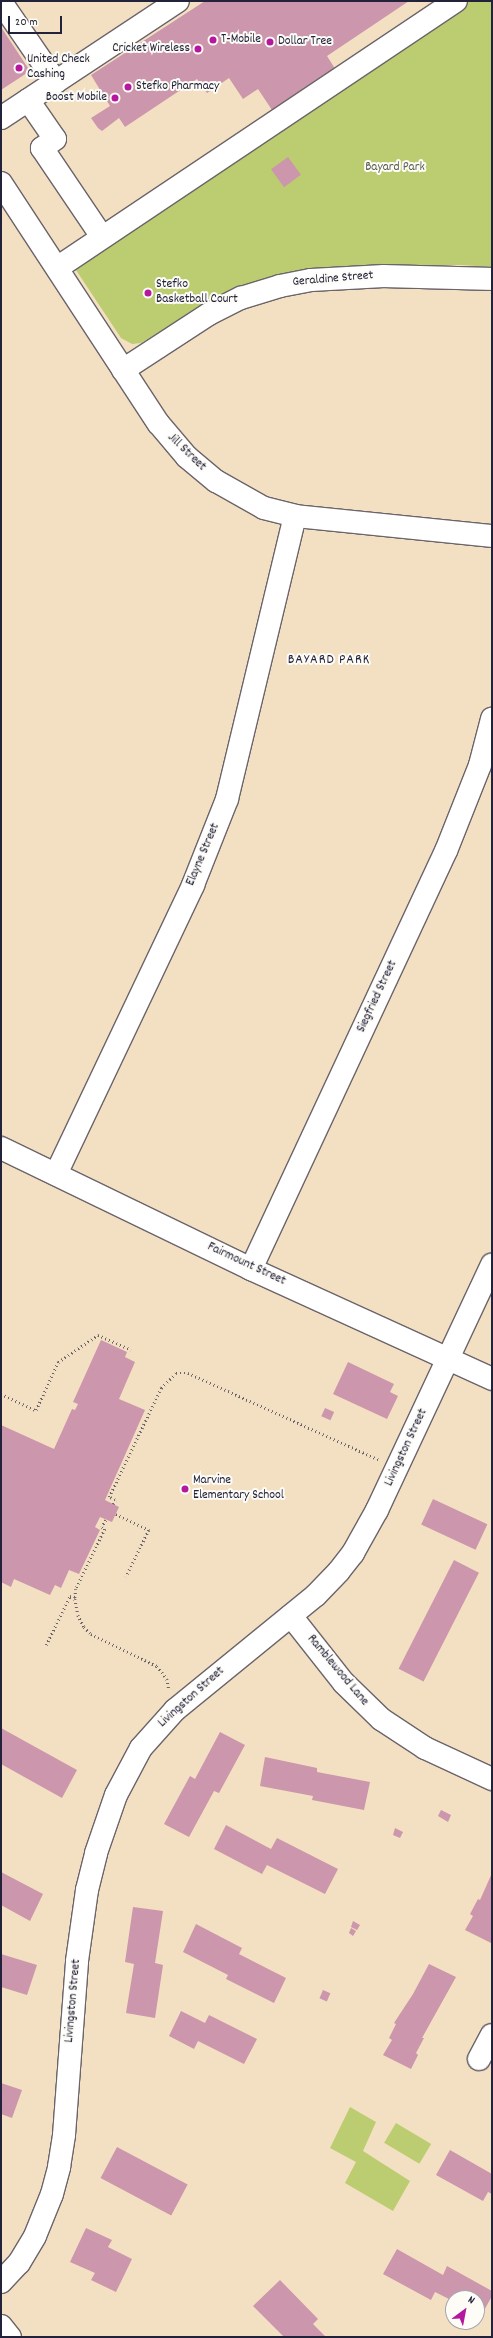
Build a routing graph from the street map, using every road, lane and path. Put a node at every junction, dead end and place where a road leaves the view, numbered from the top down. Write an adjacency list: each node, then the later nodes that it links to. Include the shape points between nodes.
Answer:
1 (178, 1): 4 (street)
2 (456, 1): 8 (street)
3 (1, 2): 4 (street)
4 (56, 82): 5 (street)
5 (28, 100): 6 (street); 8 (street, via 55,138 42,148)
6 (1, 118)
7 (1, 184): 9 (street, Jill Street)
8 (102, 237): 9 (street)
9 (57, 268): 11 (street, Jill Street)
10 (492, 280): 11 (street, Geraldine Street, via 384,276 311,280 280,286 226,304)
11 (124, 370): 12 (street, Jill Street, via 167,435 201,469 249,501 279,513)
12 (295, 516): 13 (street, Jill Street); 16 (street, Elayne Street, via 227,799 193,885)
13 (492, 536)
14 (492, 720): 18 (street, Siegfried Street, via 480,765 446,851)
15 (1, 1148): 16 (street, Fairmount Street)
16 (56, 1174): 18 (street, Fairmount Street)
17 (492, 1265): 20 (street, Livingston Street)
18 (251, 1269): 20 (street, Fairmount Street)
19 (131, 1350): 22 (path, via 98,1335 58,1362 36,1410)
20 (448, 1359): 21 (street, Fairmount Street); 29 (street, Livingston Street, via 360,1542 330,1581)
21 (492, 1379)
22 (1, 1394)
23 (378, 1459): 24 (path, via 188,1373 176,1373 165,1382 157,1395 109,1497 115,1500)
24 (113, 1504)
25 (116, 1514): 27 (path, via 149,1530)
26 (106, 1520): 28 (path, via 102,1527 105,1528 76,1589)
27 (126, 1577)
28 (75, 1597): 30 (path, via 70,1596); 31 (path, via 78,1615 87,1630 97,1638 158,1666 167,1678)
29 (291, 1616): 32 (street, Ramblewood Lane, via 344,1683 381,1719 425,1748); 35 (street, Livingston Street, via 175,1710 141,1748 116,1795 100,1838 87,1890 77,1961 59,2167 52,2194 35,2236 19,2263)
30 (46, 1646)
31 (169, 1689)
32 (492, 1779)
33 (492, 2035): 34 (street)
34 (479, 2059)
35 (1, 2282)
36 (1, 2326): 37 (street)
37 (10, 2337)

